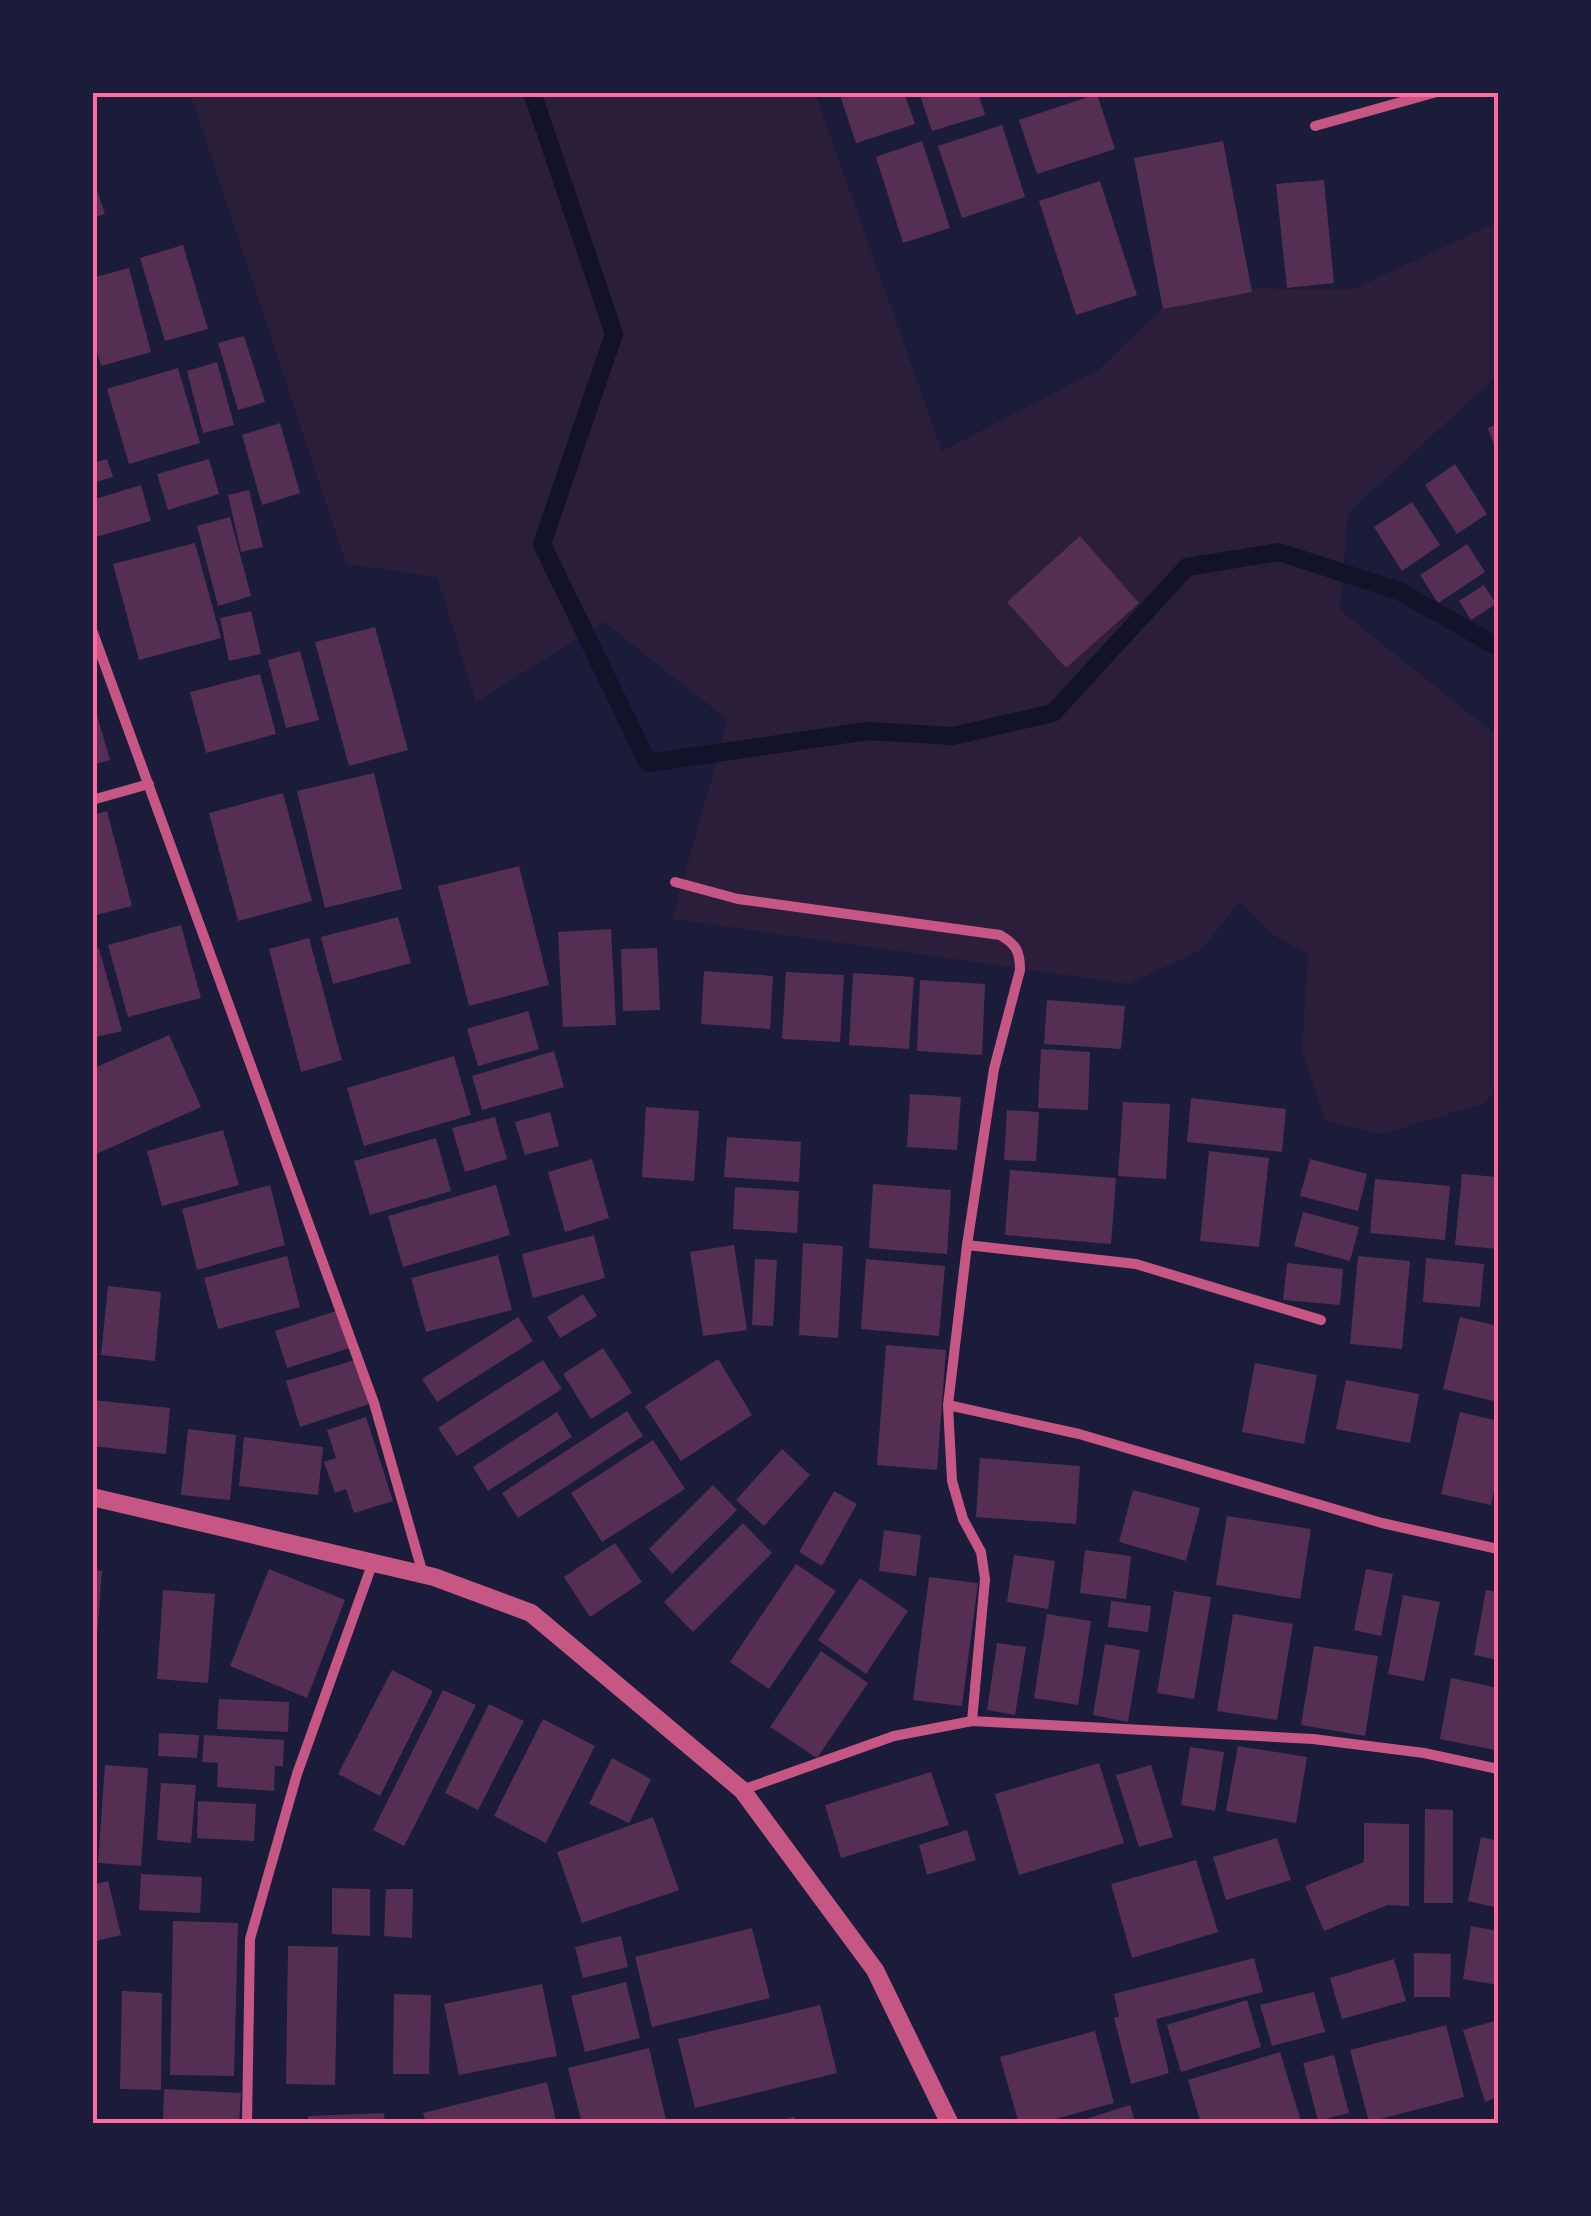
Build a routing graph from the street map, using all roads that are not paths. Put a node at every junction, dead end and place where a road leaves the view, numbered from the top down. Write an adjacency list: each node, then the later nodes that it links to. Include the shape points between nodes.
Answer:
1 (1437, 92): 2 (street)
2 (1315, 126)
3 (92, 630): 4 (street)
4 (149, 784): 5 (street); 13 (street, via 374,1402)
5 (92, 800)
6 (675, 882): 7 (street, via 738,900 1013,943 1020,970 994,1070)
7 (967, 1246): 8 (street, via 1136,1264); 9 (street)
8 (1321, 1320)
9 (948, 1406): 11 (street, via 1079,1434 1382,1523); 14 (street, via 952,1481 985,1579)
10 (92, 1497): 12 (street)
11 (1498, 1549)
12 (373, 1562): 13 (street); 17 (street, via 297,1774 250,1939)
13 (423, 1574): 16 (street, via 530,1613)
14 (972, 1721): 15 (street, via 1313,1739); 16 (street, via 894,1736)
15 (1498, 1770)
16 (742, 1790): 18 (street, via 874,1970)
17 (247, 2124)
18 (950, 2124)

